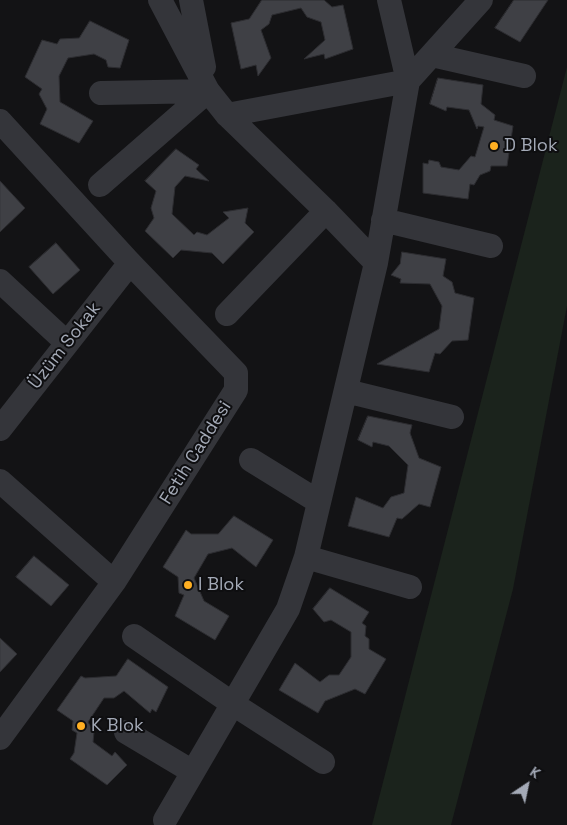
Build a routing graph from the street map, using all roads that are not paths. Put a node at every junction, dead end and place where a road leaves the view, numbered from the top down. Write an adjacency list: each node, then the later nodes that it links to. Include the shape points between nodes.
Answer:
1 (160, 0): 8 (street)
2 (191, 0): 8 (street)
3 (389, 0): 7 (street)
4 (481, 0): 5 (street)
5 (432, 56): 6 (street); 7 (street)
6 (524, 76)
7 (408, 82): 10 (street); 15 (street)
8 (208, 91): 9 (street); 10 (street); 13 (street)
9 (101, 93)
10 (227, 115): 14 (street)
11 (0, 121): 12 (street, Fetih Caddesi)
12 (10, 146): 17 (street, Fetih Caddesi)
13 (100, 185)
14 (326, 211): 18 (street); 20 (street)
15 (384, 220): 16 (street); 18 (street)
16 (491, 246)
17 (130, 263): 21 (street, Üzüm Sokak); 29 (street, Fetih Caddesi, via 236,373 236,390)
18 (376, 263): 22 (street)
19 (0, 281): 21 (street)
20 (227, 314)
21 (68, 343): 24 (street, Üzüm Sokak)
22 (346, 391): 23 (street); 27 (street)
23 (452, 418)
24 (0, 429)
25 (251, 460): 27 (street)
26 (0, 481): 29 (street)
27 (320, 502): 28 (street)
28 (306, 557): 30 (street); 32 (street, via 288,609)
29 (114, 582): 34 (street, Fetih Caddesi)
30 (410, 587)
31 (134, 636): 32 (street)
32 (233, 704): 35 (street); 36 (street)
33 (126, 732): 36 (street)
34 (0, 738)
35 (323, 762)
36 (193, 772): 37 (street)
37 (165, 820)

